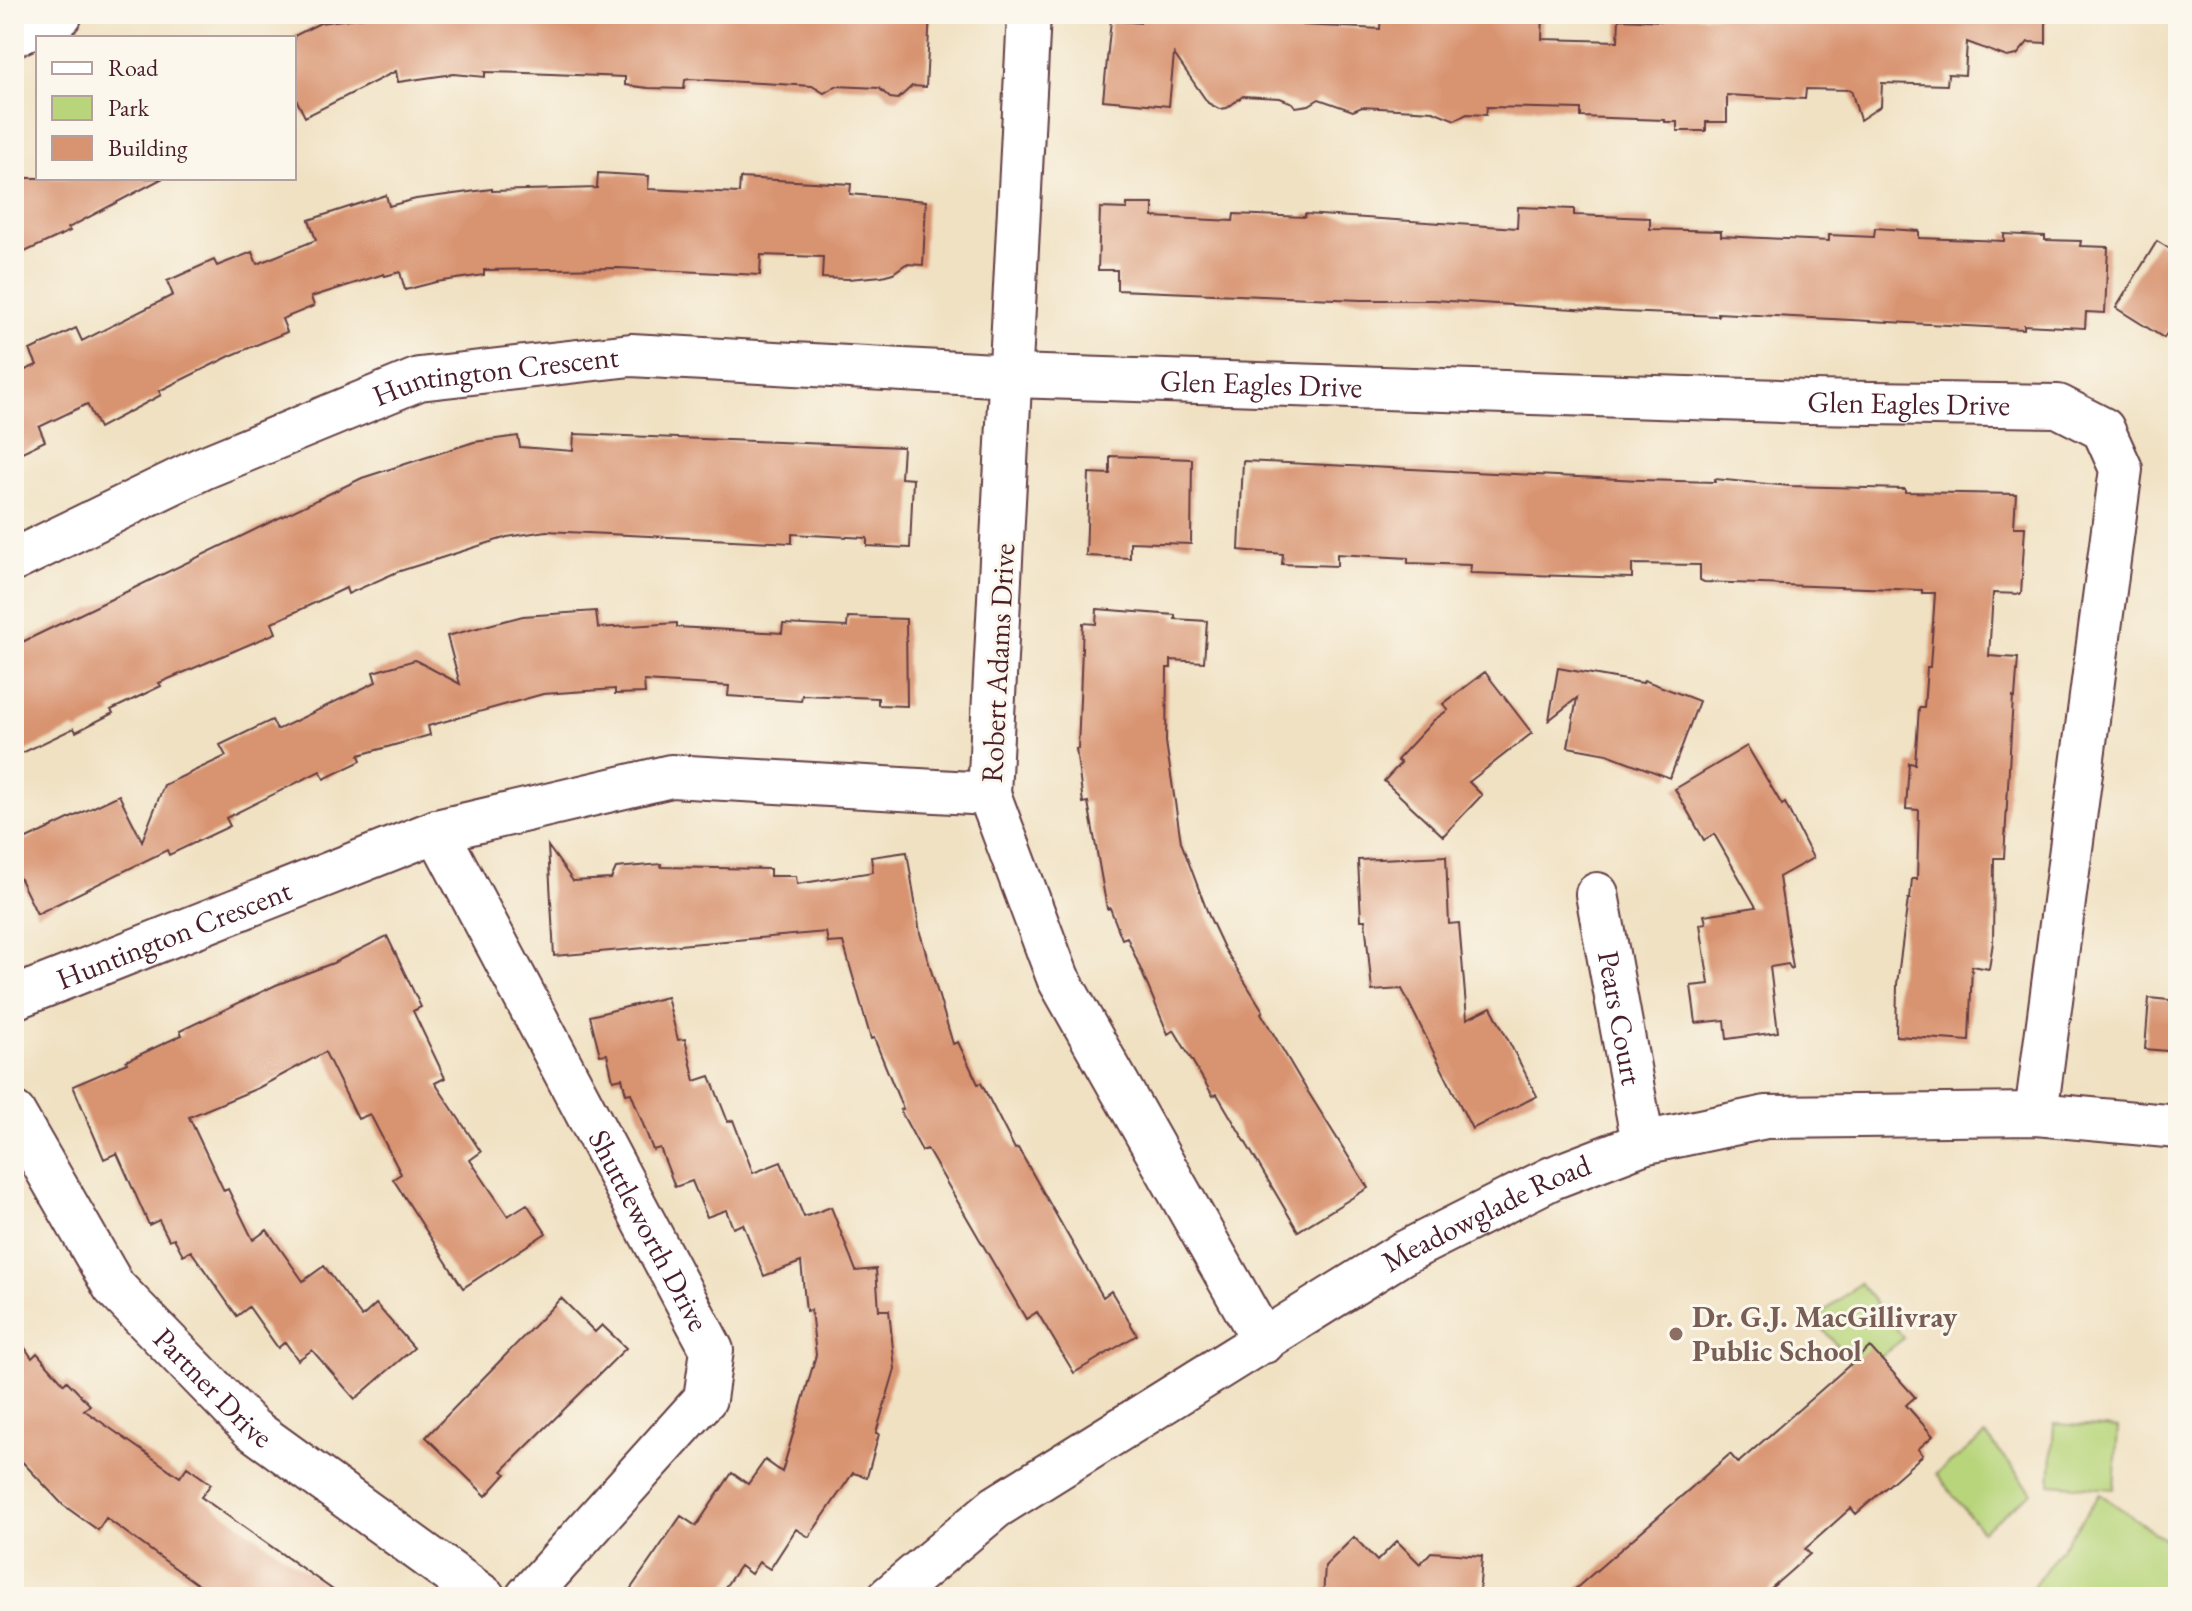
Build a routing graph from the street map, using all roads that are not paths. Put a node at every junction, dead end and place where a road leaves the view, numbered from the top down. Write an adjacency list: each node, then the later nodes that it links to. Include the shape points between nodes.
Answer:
1 (61, 14): 3 (street)
2 (1029, 14): 4 (street, Robert Adams Drive)
3 (14, 35)
4 (1013, 376): 5 (street, Huntington Crescent, via 631,355 419,379 203,468); 6 (street, Robert Adams Drive); 11 (street, Glen Eagles Drive, via 2058,406 2103,429 2121,469)
5 (14, 560)
6 (989, 794): 7 (street, Huntington Crescent, via 671,776); 14 (street, Robert Adams Drive, via 1058,978)
7 (437, 831): 9 (street, Huntington Crescent); 16 (street, Shuttleworth Drive, via 712,1350 705,1399)
8 (1597, 894): 13 (street, Pears Court)
9 (14, 998)
10 (14, 1113): 15 (street, Partner Drive, via 114,1287 252,1429)
11 (2036, 1114): 12 (street, Meadowglade Road); 13 (street, Meadowglade Road, via 1766,1117)
12 (2178, 1127)
13 (1643, 1143): 14 (street, Meadowglade Road, via 1552,1178 1403,1253)
14 (1264, 1342): 17 (street, Meadowglade Road, via 996,1507)
15 (484, 1597)
16 (527, 1597)
17 (889, 1597)

